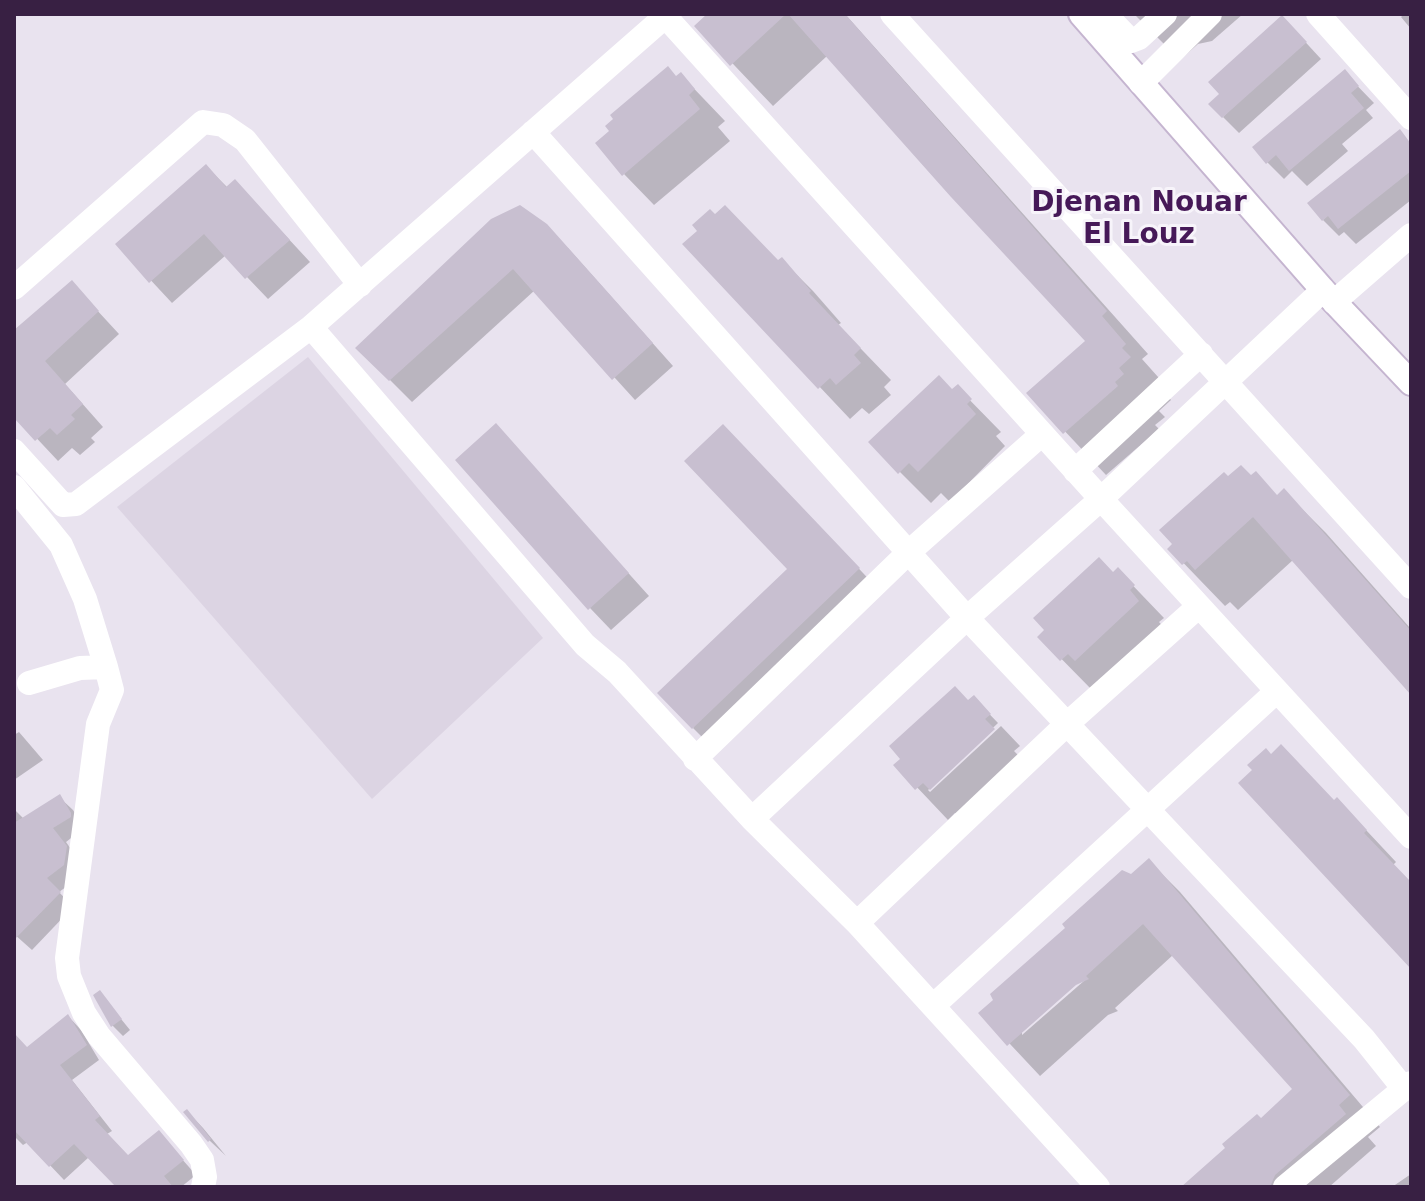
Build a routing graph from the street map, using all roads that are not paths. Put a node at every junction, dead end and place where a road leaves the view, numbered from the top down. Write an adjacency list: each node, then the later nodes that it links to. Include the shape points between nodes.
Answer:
1 (892, 14): 16 (street)
2 (1081, 14): 8 (street)
3 (1105, 14): 4 (street, via 1131,41)
4 (1165, 14)
5 (1210, 14): 8 (street)
6 (1318, 14): 9 (street)
7 (666, 15): 10 (street); 19 (street)
8 (1141, 83): 14 (street)
9 (1411, 118)
10 (533, 132): 12 (street); 26 (street)
11 (1411, 235): 14 (street)
12 (360, 285): 13 (street, via 245,140 223,125 203,122); 15 (street)
13 (14, 288)
14 (1328, 296): 17 (street); 18 (street)
15 (311, 327): 24 (street, via 76,504); 34 (street, via 585,645 617,672)
16 (1201, 354): 17 (street); 21 (street)
17 (1226, 381): 23 (street); 27 (street)
18 (1411, 383)
19 (1042, 434): 21 (street); 26 (street)
20 (14, 451): 24 (street)
21 (1075, 471): 23 (street)
22 (14, 487): 25 (street)
23 (1101, 499): 28 (street); 29 (street)
24 (63, 505): 25 (street)
25 (61, 545): 30 (street)
26 (910, 551): 29 (street); 34 (street)
27 (1411, 587)
28 (1199, 606): 32 (street); 33 (street)
29 (967, 618): 33 (street); 36 (street)
30 (106, 667): 31 (street, via 80,668); 41 (street, via 112,690 98,724 67,958 69,976 99,1036 197,1152 205,1168)
31 (29, 683)
32 (1277, 691): 35 (street); 37 (street)
33 (1067, 724): 35 (street); 38 (street)
34 (695, 759): 36 (street)
35 (1147, 809): 39 (street); 40 (street)
36 (752, 819): 38 (street)
37 (1411, 837)
38 (857, 923): 39 (street)
39 (933, 1006): 42 (street)
40 (1408, 1086): 43 (street)
41 (203, 1187)
42 (1098, 1187)
43 (1285, 1187)

